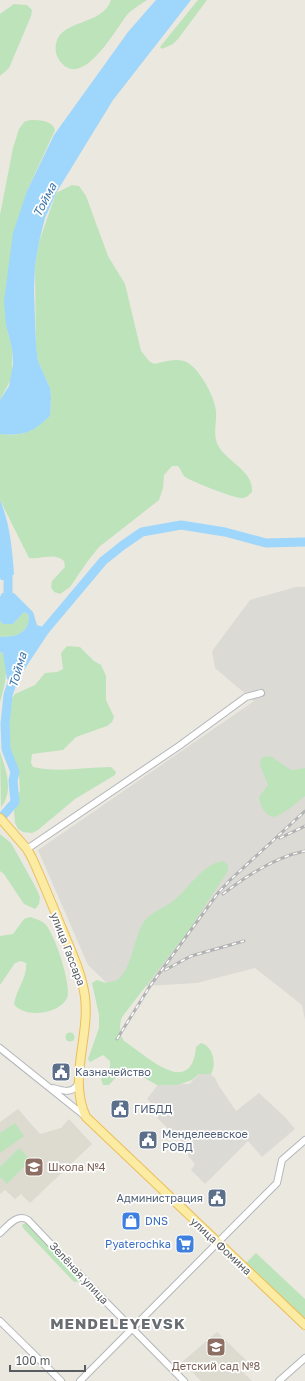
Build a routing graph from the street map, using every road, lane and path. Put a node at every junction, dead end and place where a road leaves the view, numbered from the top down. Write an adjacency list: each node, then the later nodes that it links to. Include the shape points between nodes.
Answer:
1 (261, 693): 3 (street, via 246,697 179,746)
2 (0, 818): 3 (main road, улица Гассара)
3 (27, 849): 5 (main road, улица Гассара, via 82,982 86,1024)
4 (0, 1048): 6 (street)
5 (78, 1084): 6 (street, via 69,1091); 7 (main road, улица Гассара, via 79,1098)
6 (51, 1088): 7 (street)
7 (86, 1117): 10 (main road, улица Фомина)
8 (305, 1140): 10 (street, via 282,1160 277,1183)
9 (0, 1233): 13 (street, Зелёная улица, via 17,1218 24,1217)
10 (217, 1242): 12 (main road, улица Фомина); 13 (street)
11 (0, 1321): 15 (street)
12 (305, 1326)
13 (132, 1329): 16 (street); 17 (street, Зелёная улица)
14 (305, 1358): 18 (street)
15 (61, 1381)
16 (80, 1381)
17 (184, 1381)
18 (279, 1381)

